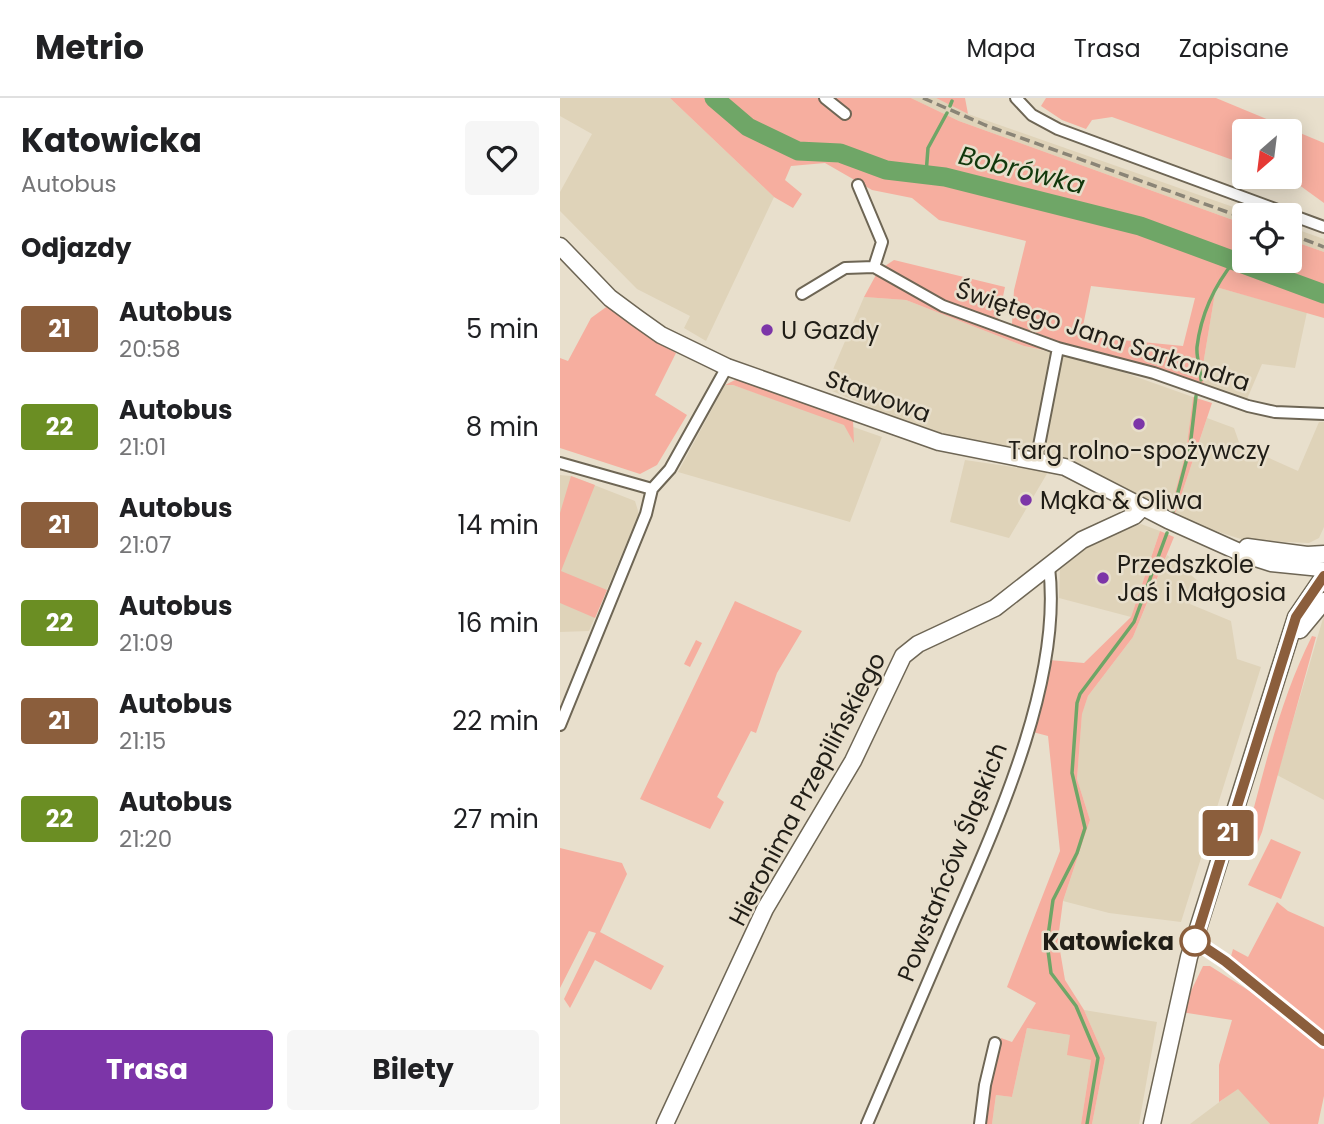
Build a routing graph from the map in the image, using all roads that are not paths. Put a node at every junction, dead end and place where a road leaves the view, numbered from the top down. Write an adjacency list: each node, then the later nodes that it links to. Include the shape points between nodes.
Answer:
1 (825, 98): 3 (street)
2 (1016, 98): 5 (street, via 1032,115 1058,129)
3 (845, 114)
4 (858, 185): 7 (street, via 882,242)
5 (1324, 227)
6 (560, 246): 10 (street, Stawowa, via 637,318)
7 (874, 267): 8 (street, via 845,268); 9 (street, Świętego Jana Sarkandra, via 943,306)
8 (802, 294)
9 (1058, 348): 11 (street, Świętego Jana Sarkandra, via 1154,373 1248,406); 12 (street)
10 (727, 367): 12 (street, Stawowa, via 939,442); 14 (street, via 670,468)
11 (1324, 414)
12 (1036, 461): 15 (street, Stawowa, via 1091,478)
13 (560, 463): 14 (street)
14 (652, 489): 26 (street, via 646,514)
15 (1143, 508): 16 (street, Stawowa); 21 (street, Hieronima Przepilińskiego, via 1082,540)
16 (1207, 537): 18 (street, Stawowa); 19 (street, Stawowa)
17 (1324, 546): 18 (street)
18 (1297, 554): 20 (street, Stawowa)
19 (1271, 563): 20 (street, Stawowa); 24 (street, via 1298,570 1306,580)
20 (1323, 566): 24 (street)
21 (1049, 567): 31 (street, Hieronima Przepilińskiego, via 1002,604 918,644 903,656 853,761 765,909); 32 (street, Powstańców Śląskich, via 1052,595 1047,652 1020,750 990,838)
22 (1324, 592): 25 (street)
23 (1324, 601): 25 (street)
24 (1303, 603): 25 (street)
25 (1295, 636): 27 (street)
26 (560, 724)
27 (1195, 941): 28 (street); 30 (street, via 1174,1014)
28 (1324, 1041)
29 (995, 1044): 33 (street)
30 (1155, 1122)
31 (665, 1124)
32 (867, 1124)
33 (980, 1124)

